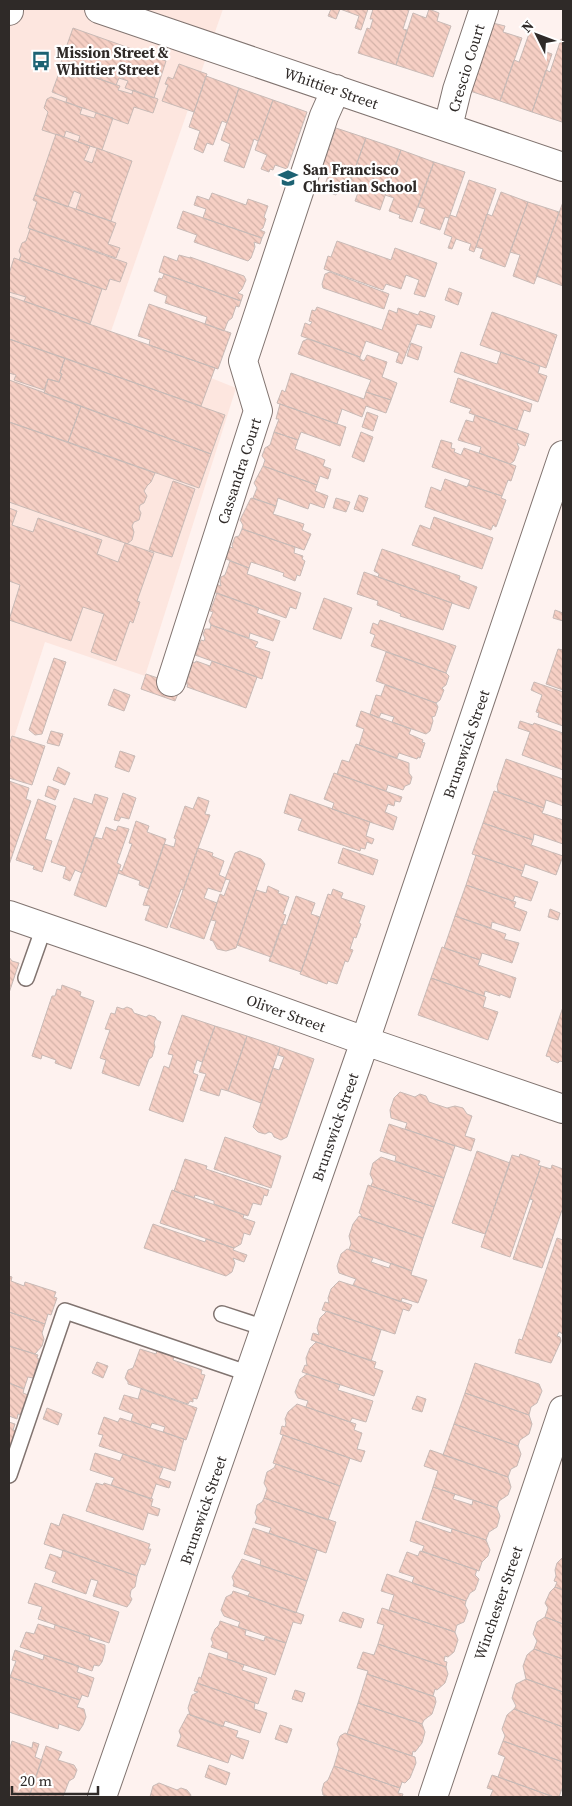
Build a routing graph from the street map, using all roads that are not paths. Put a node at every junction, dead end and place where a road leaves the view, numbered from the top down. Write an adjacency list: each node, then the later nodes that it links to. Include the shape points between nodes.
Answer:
1 (99, 9): 3 (street, Whittier Street)
2 (484, 9): 4 (street, Crescio Court)
3 (336, 89): 4 (street, Whittier Street); 7 (street, Cassandra Court, via 324,116 243,361 258,411)
4 (448, 127): 5 (street, Whittier Street)
5 (563, 167)
6 (563, 455): 11 (street, Brunswick Street)
7 (172, 682)
8 (9, 915): 9 (street, Oliver Street)
9 (44, 927): 10 (lane); 11 (street, Oliver Street)
10 (26, 978)
11 (365, 1041): 12 (street, Oliver Street); 14 (street, Brunswick Street)
12 (563, 1109)
13 (222, 1314): 14 (lane)
14 (265, 1328): 15 (street, Brunswick Street)
15 (250, 1374): 17 (lane, via 65,1311); 18 (street, Brunswick Street)
16 (563, 1410): 19 (street, Winchester Street)
17 (9, 1475)
18 (102, 1797)
19 (432, 1797)

